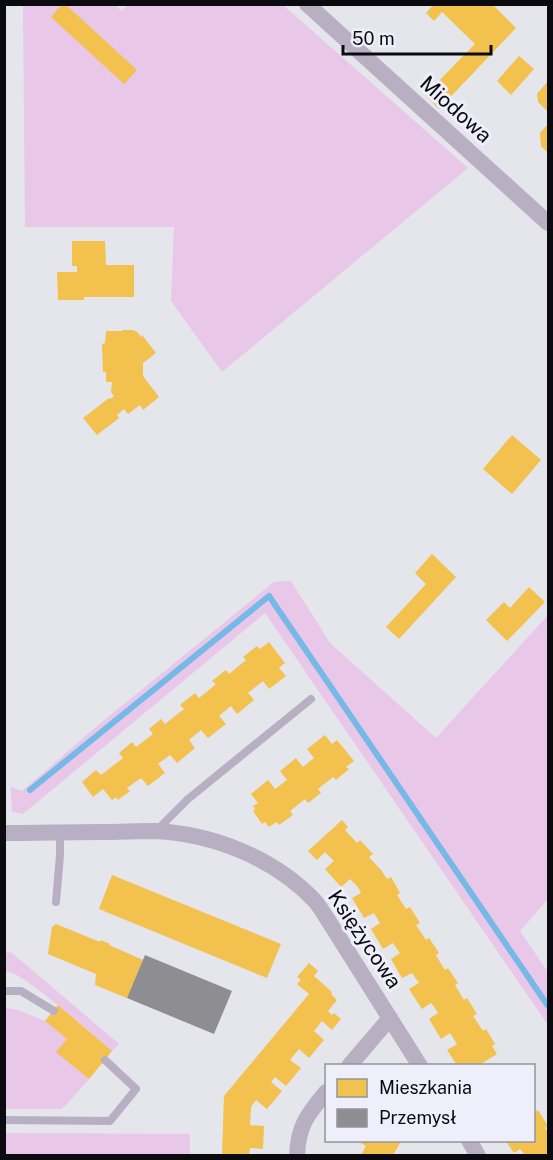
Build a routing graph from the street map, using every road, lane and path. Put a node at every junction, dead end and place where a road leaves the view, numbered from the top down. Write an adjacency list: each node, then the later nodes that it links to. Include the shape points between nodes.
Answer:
1 (307, 4): 2 (street, Miodowa)
2 (549, 223)
3 (311, 699): 4 (lane, via 188,799)
4 (156, 831): 5 (street, Księżycowa); 10 (street, Księżycowa, via 212,840 240,850 293,883 328,920)
5 (60, 832): 6 (street, Księżycowa); 7 (lane)
6 (4, 833)
7 (56, 902)
8 (4, 991): 9 (lane, via 21,991)
9 (54, 1011)
10 (390, 1018): 12 (street); 13 (street, Księżycowa)
11 (105, 1060): 15 (lane, via 136,1089 110,1121)
12 (350, 1064)
13 (419, 1064)
14 (325, 1094): 17 (street, via 308,1114 299,1133)
15 (4, 1120)
16 (470, 1142): 18 (street)
17 (297, 1155)
18 (478, 1155)

